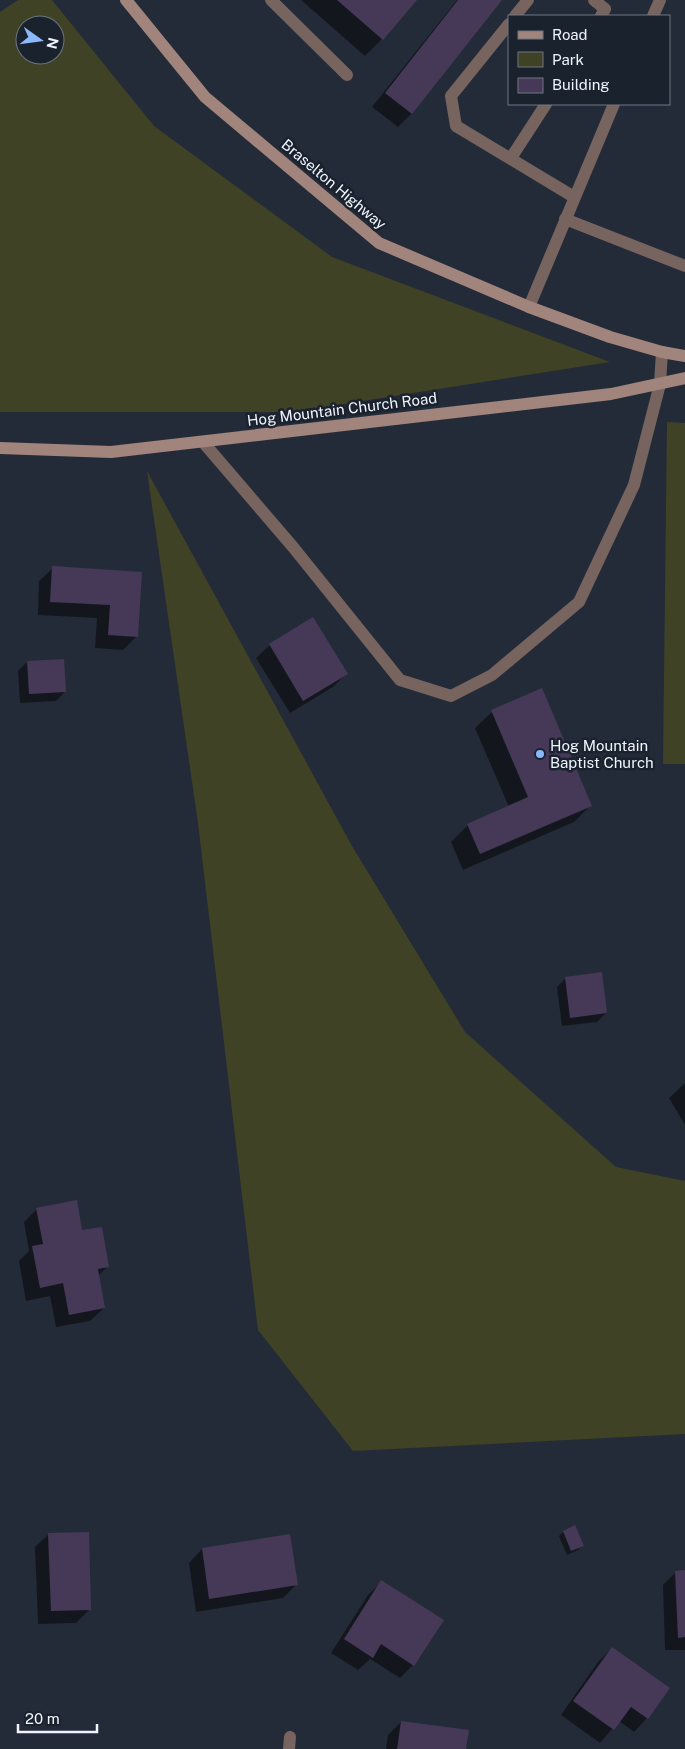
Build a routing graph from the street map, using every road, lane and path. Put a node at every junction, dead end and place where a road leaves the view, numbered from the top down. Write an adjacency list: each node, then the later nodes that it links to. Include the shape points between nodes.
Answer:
1 (126, 0): 17 (street, Braselton Highway, via 205,97 379,243)
2 (271, 0): 10 (lane)
3 (528, 0): 6 (lane)
4 (594, 0): 7 (lane, via 605,9)
5 (660, 0): 8 (lane)
6 (516, 15)
7 (602, 15)
8 (653, 15)
9 (508, 25): 13 (lane, via 451,96 456,126)
10 (347, 75)
11 (545, 105): 13 (lane)
12 (614, 105): 14 (lane)
13 (511, 158): 14 (lane)
14 (574, 197): 15 (lane)
15 (565, 219): 16 (lane); 17 (lane)
16 (685, 266)
17 (529, 307): 18 (street, Braselton Highway)
18 (662, 352): 19 (street, Braselton Highway); 21 (lane)
19 (685, 356)
20 (685, 378): 21 (street, Hog Mountain Church Road)
21 (660, 384): 22 (street, Hog Mountain Church Road, via 611,394); 22 (lane, via 634,485 580,602 492,675 451,696 400,680)
22 (203, 442): 23 (street, Hog Mountain Church Road, via 111,452)
23 (0, 448)

